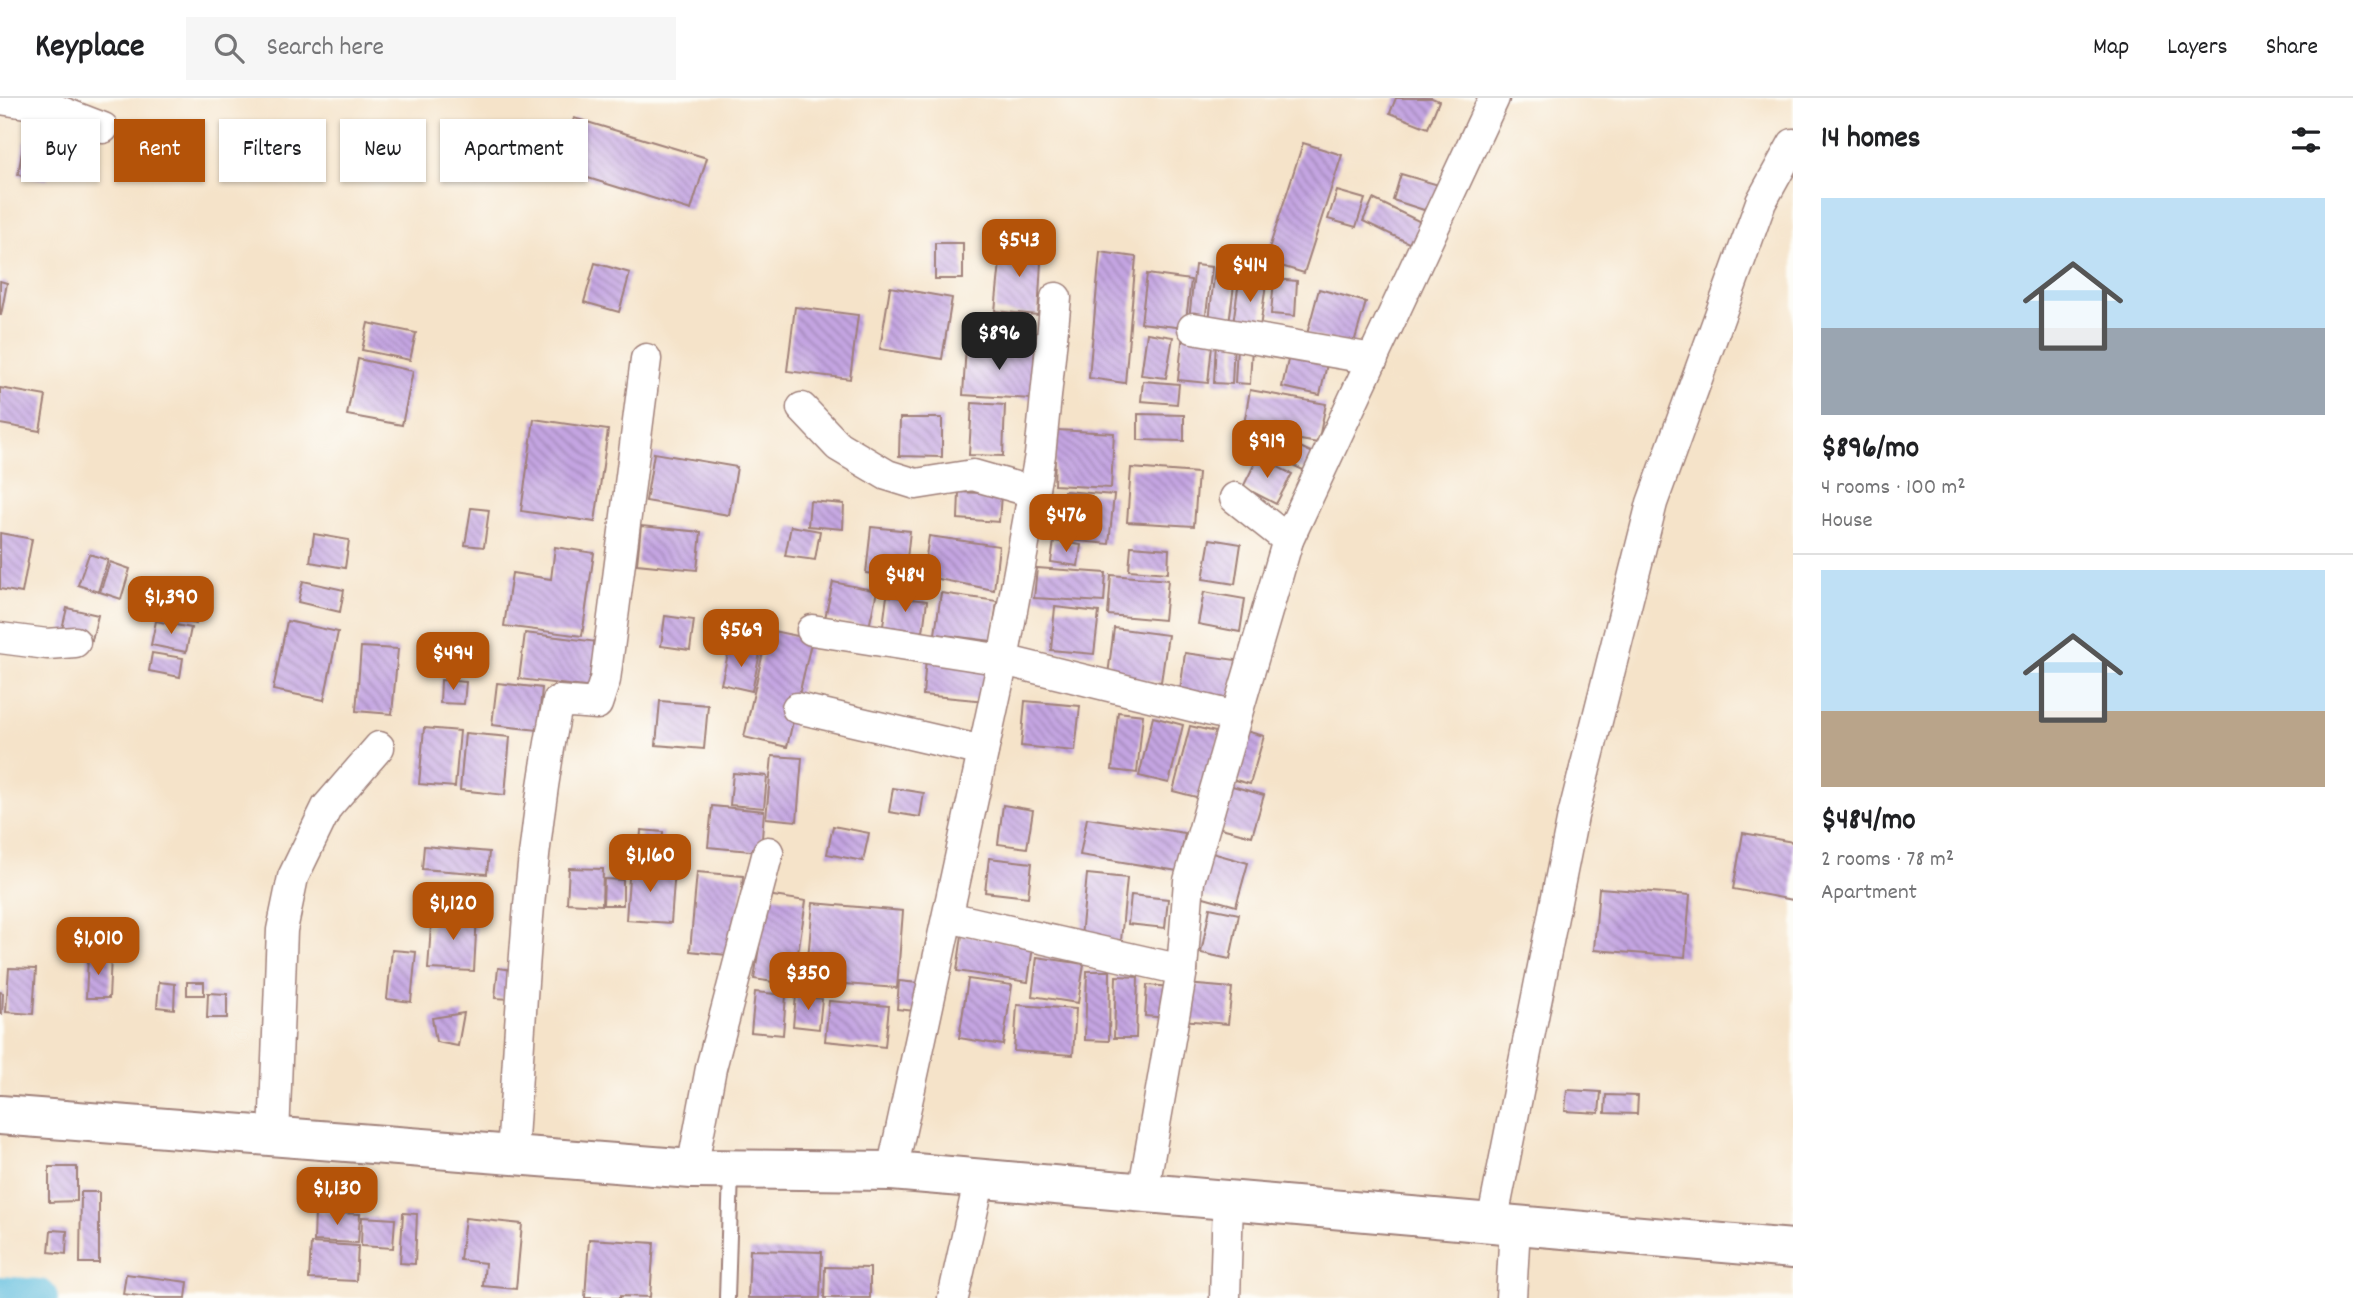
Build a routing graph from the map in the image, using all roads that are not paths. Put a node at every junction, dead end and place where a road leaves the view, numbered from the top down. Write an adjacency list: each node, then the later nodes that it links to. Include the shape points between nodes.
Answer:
1 (1494, 98): 8 (street)
2 (0, 99): 3 (street, via 46,106)
3 (103, 128)
4 (1793, 144): 33 (street, via 1761,202 1653,503 1573,816)
5 (1056, 298): 10 (street)
6 (1193, 328): 8 (street)
7 (646, 359): 26 (street, via 604,680 597,704 558,701 546,758 525,948)
8 (1373, 359): 12 (street)
9 (802, 408): 10 (street, via 838,446 887,475 916,484 972,475)
10 (1033, 492): 16 (street)
11 (1235, 498): 12 (street)
12 (1288, 540): 18 (street)
13 (811, 630): 16 (street)
14 (0, 638): 15 (street)
15 (75, 642)
16 (1003, 660): 18 (street); 20 (street)
17 (797, 708): 20 (street)
18 (1236, 717): 23 (street, via 1189,881)
19 (379, 747): 25 (street, via 327,807 293,877 282,930)
20 (983, 751): 22 (street)
21 (768, 852): 27 (street, via 711,1068)
22 (948, 917): 23 (street); 29 (street)
23 (1182, 970): 31 (street)
24 (0, 1115): 25 (street)
25 (274, 1137): 26 (street)
26 (512, 1155): 27 (street)
27 (692, 1169): 28 (street)
28 (731, 1171): 29 (street); 35 (lane)
29 (892, 1171): 30 (street)
30 (981, 1178): 31 (street); 36 (street)
31 (1143, 1193): 32 (street)
32 (1228, 1201): 33 (street); 37 (street)
33 (1504, 1224): 34 (street); 38 (street)
34 (1793, 1249)
35 (727, 1298)
36 (953, 1298)
37 (1226, 1298)
38 (1511, 1298)

